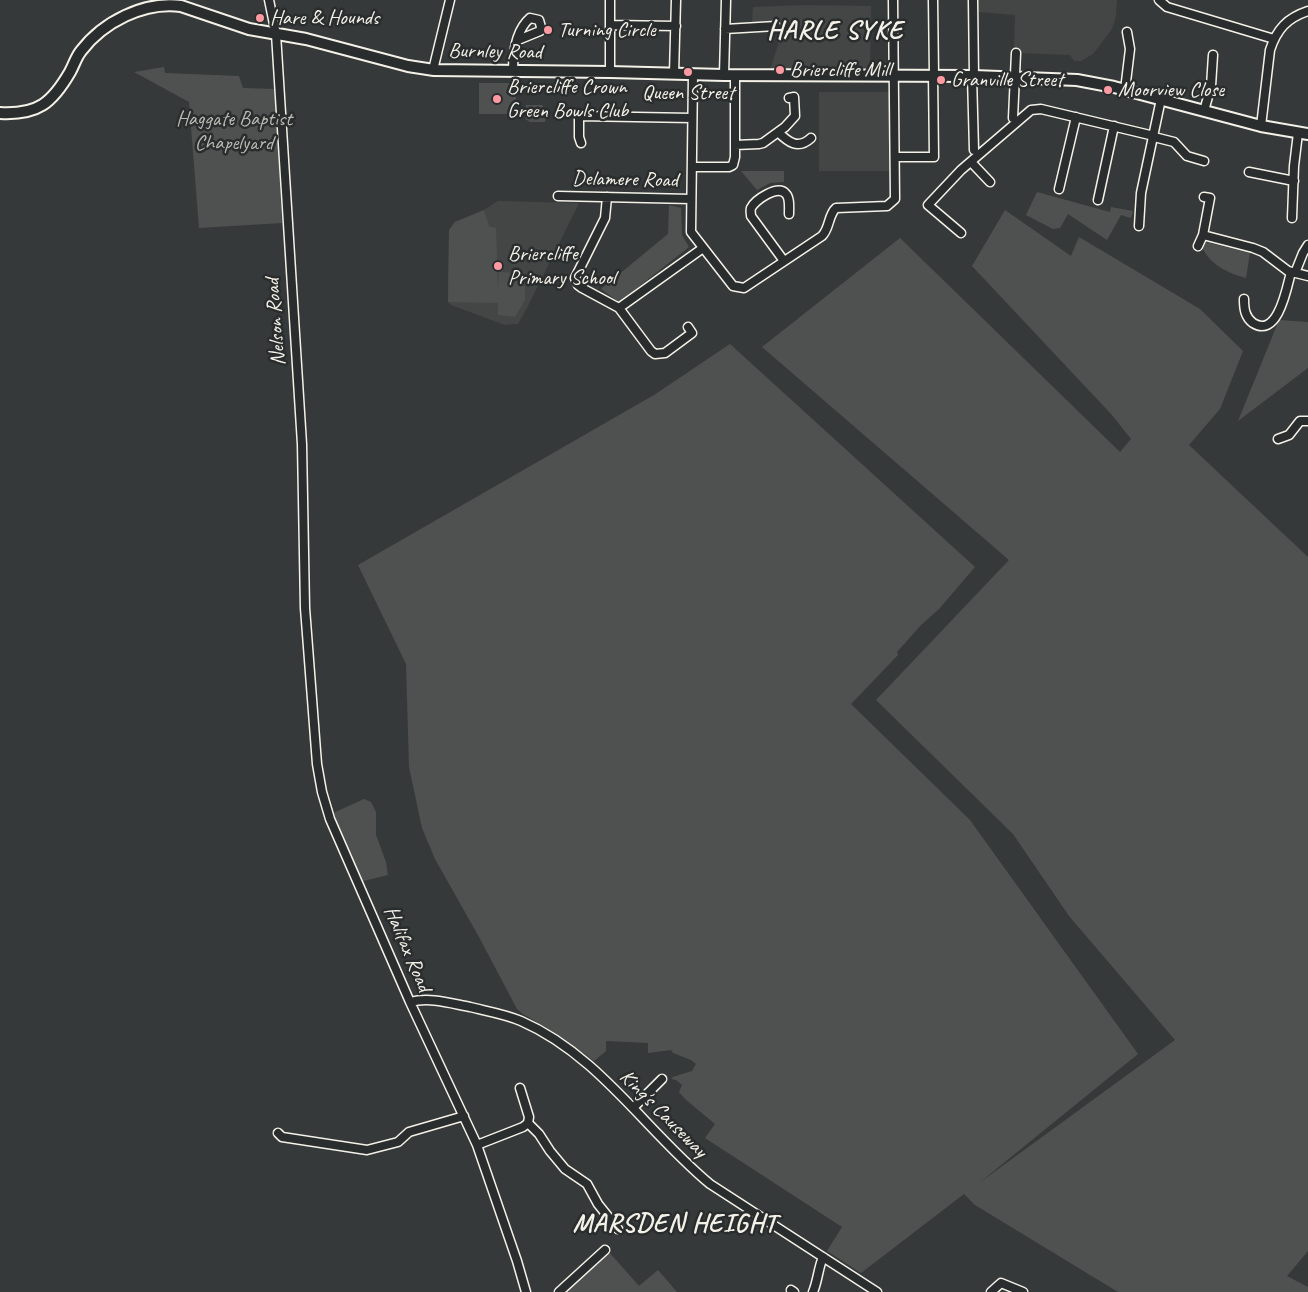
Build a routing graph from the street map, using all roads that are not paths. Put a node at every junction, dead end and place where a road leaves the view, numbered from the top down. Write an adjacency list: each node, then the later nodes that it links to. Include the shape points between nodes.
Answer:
1 (269, 0): 16 (street, Nelson Road)
2 (450, 0): 21 (street)
3 (610, 0): 11 (street)
4 (676, 0): 12 (street)
5 (726, 0): 14 (street)
6 (893, 0): 27 (street)
7 (933, 0): 28 (street)
8 (973, 0): 29 (street)
9 (1159, 0): 17 (street, via 1167,7)
10 (1308, 12): 17 (street, via 1290,19)
11 (610, 25): 12 (street); 23 (street)
12 (676, 26): 24 (street)
13 (776, 26): 14 (street)
14 (725, 29): 26 (street)
15 (1126, 32): 31 (street, via 1130,49)
16 (276, 34): 21 (street, Burnley Road); 35 (street, via 240,26 181,6 158,6 138,11 93,38 80,53 56,94 46,103 32,110); 77 (street, Nelson Road, via 302,444)
17 (1274, 39): 40 (street)
18 (518, 40): 22 (street)
19 (1016, 53): 30 (street)
20 (1213, 55): 34 (street)
21 (433, 70): 22 (street, Burnley Road)
22 (513, 71): 23 (street, Burnley Road)
23 (610, 72): 24 (street, Burnley Road)
24 (674, 74): 25 (street, Burnley Road)
25 (693, 75): 26 (street, Burnley Road); 37 (street)
26 (730, 75): 27 (street, Burnley Road); 46 (street)
27 (894, 76): 28 (street, Burnley Road); 48 (street)
28 (933, 76): 29 (street, Burnley Road); 48 (street, via 934,158)
29 (973, 76): 30 (street, Burnley Road); 47 (street)
30 (1014, 77): 31 (street, Burnley Road, via 1077,80); 38 (street)
31 (1125, 90): 33 (street, Burnley Road)
32 (794, 97): 41 (street, via 795,116)
33 (1161, 99): 34 (street, Burnley Road); 43 (street)
34 (1204, 111): 40 (street, Burnley Road)
35 (0, 113)
36 (1076, 117): 39 (street); 49 (street, via 1041,109 1026,113); 55 (street)
37 (692, 118): 45 (street, via 579,116); 51 (street)
38 (1013, 118)
39 (1114, 126): 43 (street); 60 (street)
40 (1261, 126): 42 (street, Burnley Road)
41 (778, 132): 44 (street, via 795,144); 46 (street, via 759,144)
42 (1303, 133): 53 (street)
43 (1154, 136): 50 (street, via 1174,142 1187,156); 63 (street, via 1141,193)
44 (810, 141)
45 (581, 143)
46 (735, 145): 51 (street, via 735,160 731,166)
47 (974, 150)
48 (895, 157): 69 (street, via 895,196 890,204 836,208 826,232)
49 (971, 162): 54 (street); 64 (street, via 928,205)
50 (1199, 162)
51 (692, 167): 59 (street)
52 (1249, 172): 53 (street)
53 (1294, 181): 62 (street)
54 (990, 182)
55 (1060, 189)
56 (558, 196): 57 (street, Delamere Road)
57 (607, 197): 59 (street, Delamere Road); 73 (street, via 605,218 576,278 582,288)
58 (1210, 198): 65 (street)
59 (691, 199): 68 (street, via 691,232)
60 (1098, 200)
61 (789, 214): 69 (street, via 786,194 775,190 754,204 751,211 751,216)
62 (1292, 218)
63 (1139, 226)
64 (961, 233)
65 (1203, 235): 67 (street); 70 (street, via 1258,250)
66 (1308, 245): 70 (street)
67 (1198, 246)
68 (702, 248): 69 (street, via 737,288 744,288); 73 (street)
69 (784, 261)
70 (1293, 273): 71 (street); 72 (street, via 1278,314 1266,326 1252,323 1244,310)
71 (1308, 276)
72 (1244, 299)
73 (619, 308): 74 (street, via 655,354 665,353)
74 (692, 333)
75 (1308, 421): 76 (street, via 1300,421 1289,435)
76 (1278, 439)
77 (305, 608): 78 (street, Halifax Road, via 322,792 330,819)
78 (410, 1002): 81 (street, King's Causeway, via 422,999 440,1001 520,1020 580,1058); 82 (street, Halifax Road)
79 (662, 1080): 81 (street)
80 (520, 1088): 83 (street, via 529,1116)
81 (634, 1107): 88 (street, King's Causeway, via 661,1138 710,1184)
82 (464, 1116): 84 (street, via 409,1132 398,1142 367,1150); 85 (street, Halifax Road)
83 (528, 1123): 85 (street); 86 (street, via 566,1169 588,1184 598,1204)
84 (278, 1134)
85 (477, 1145): 89 (street, Halifax Road)
86 (618, 1229)
87 (605, 1250): 90 (street)
88 (823, 1257): 91 (street); 92 (street, King's Causeway)
89 (526, 1292)
90 (559, 1292)
91 (814, 1292)
92 (878, 1292)
93 (991, 1292): 94 (street, via 1001,1283)
94 (1022, 1292)

